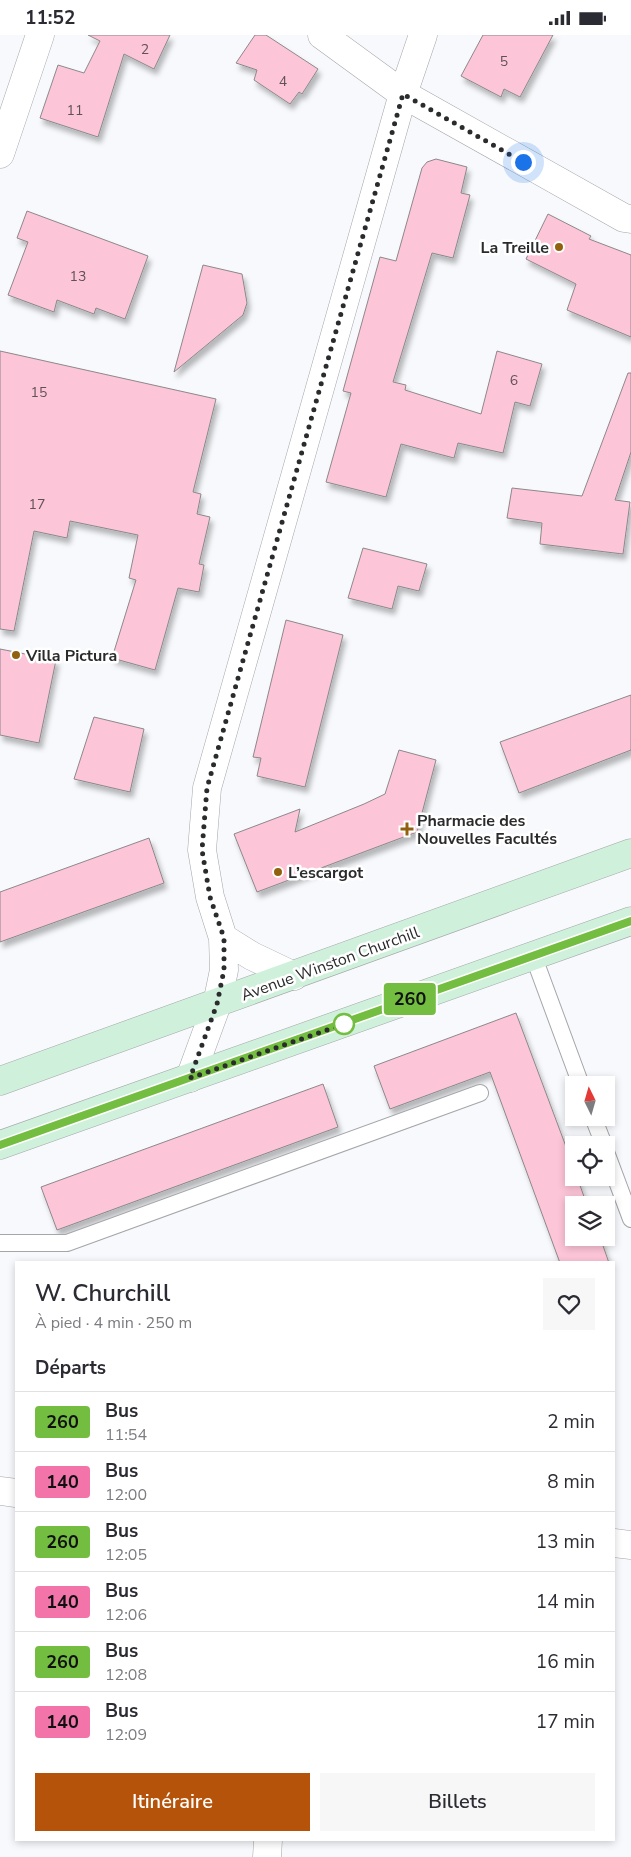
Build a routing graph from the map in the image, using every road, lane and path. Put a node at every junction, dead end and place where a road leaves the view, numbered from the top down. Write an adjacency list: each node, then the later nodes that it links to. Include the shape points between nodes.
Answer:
1 (40, 35): 5 (street)
2 (322, 35): 4 (street)
3 (423, 35): 4 (street)
4 (403, 94): 6 (street, via 624,219); 9 (street, via 207,788 202,850 210,897)
5 (0, 154)
6 (631, 219)
7 (631, 853): 11 (street, Avenue Winston Churchill)
8 (631, 921): 10 (street)
9 (224, 938): 11 (street); 12 (street, via 224,970)
10 (533, 955): 13 (lane); 14 (street)
11 (294, 976): 12 (street, Avenue Winston Churchill)
12 (217, 1004): 14 (street); 15 (street, Avenue Winston Churchill)
13 (578, 1076)
14 (190, 1078): 17 (street)
15 (0, 1081)
16 (480, 1093): 20 (lane, via 67,1243)
17 (0, 1145)
18 (615, 1176): 19 (lane)
19 (631, 1219)
20 (0, 1243)
21 (0, 1491): 22 (street)
22 (15, 1493)
23 (615, 1543): 24 (street)
24 (631, 1545)
25 (268, 1841): 26 (street)
26 (267, 1857)

